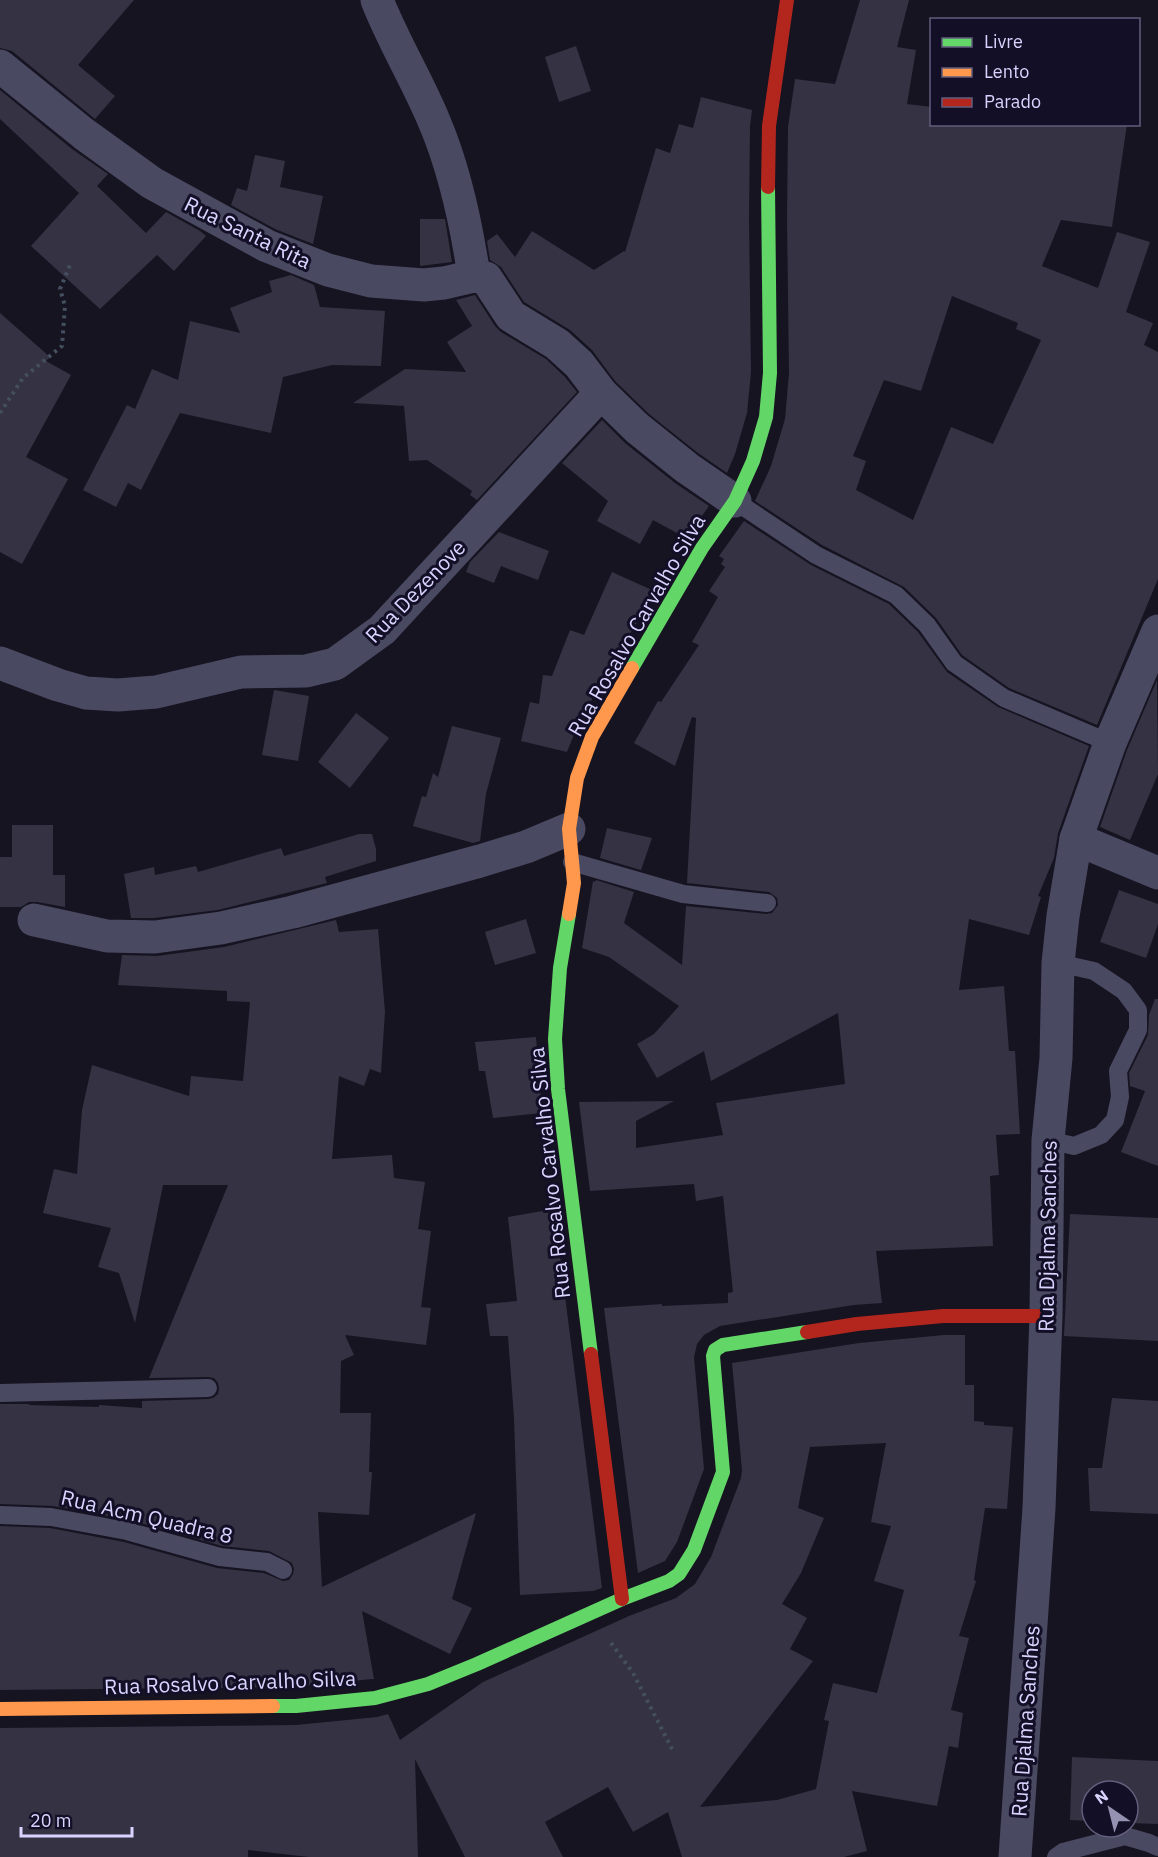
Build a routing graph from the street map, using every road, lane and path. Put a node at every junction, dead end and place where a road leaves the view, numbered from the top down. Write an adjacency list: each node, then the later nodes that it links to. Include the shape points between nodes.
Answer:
1 (377, 0): 5 (street, via 434,121 467,228)
2 (787, 0): 8 (street, Rua Rosalvo Carvalho Silva, via 769,126 770,373 766,417 753,461)
3 (0, 66): 5 (street, Rua Santa Rita, via 152,183 267,246 328,270 371,281 424,285)
4 (70, 265): 7 (path, via 60,289 65,306 62,346 23,378)
5 (474, 276): 6 (street, via 486,278 511,316 557,344 579,364)
6 (601, 393): 8 (street, via 637,428); 10 (street, Rua Dezenove, via 382,630 335,664 306,671 241,672 156,692 118,695 58,686)
7 (0, 413)
8 (735, 501): 11 (lane, via 816,555 896,595 927,625 954,663 1004,698); 12 (street, Rua Rosalvo Carvalho Silva, via 702,548 592,737 577,778)
9 (1158, 631): 11 (street, Rua Djalma Sanches)
10 (0, 663)
11 (1110, 743): 13 (street, Rua Djalma Sanches)
12 (568, 829): 14 (street, Rua Rosalvo Carvalho Silva); 17 (street, via 480,861 221,928 155,937 107,936)
13 (1076, 839): 15 (street); 18 (street, Rua Djalma Sanches)
14 (572, 862): 16 (lane, via 683,894); 25 (street, Rua Rosalvo Carvalho Silva, via 574,883 560,968 555,1039 558,1089)
15 (1158, 873)
16 (767, 903)
17 (34, 920)
18 (1058, 963): 19 (street, Rua Djalma Sanches, via 1056,1058); 19 (lane, via 1094,971 1124,991 1138,1010 1138,1030 1118,1071 1120,1097 1115,1120 1101,1135 1074,1146)
19 (1048, 1140): 20 (street, Rua Djalma Sanches)
20 (1046, 1316): 25 (street, Rua Rosalvo Carvalho Silva, via 944,1316 879,1322 718,1347 713,1356 723,1472 694,1550 680,1574); 30 (street, Rua Djalma Sanches, via 1039,1508)
21 (208, 1388): 22 (lane)
22 (0, 1393)
23 (0, 1515): 24 (lane, Rua Acm Quadra 8, via 51,1517 127,1531 220,1557 267,1562)
24 (283, 1570)
25 (622, 1599): 26 (street, Rua Rosalvo Carvalho Silva)
26 (590, 1613): 27 (street, Rua Rosalvo Carvalho Silva, via 477,1665 375,1698 296,1706); 28 (path, via 633,1673)
27 (0, 1709)
28 (672, 1749)
29 (1158, 1847): 31 (lane, via 1125,1836)
30 (1015, 1857)
31 (1056, 1857)

